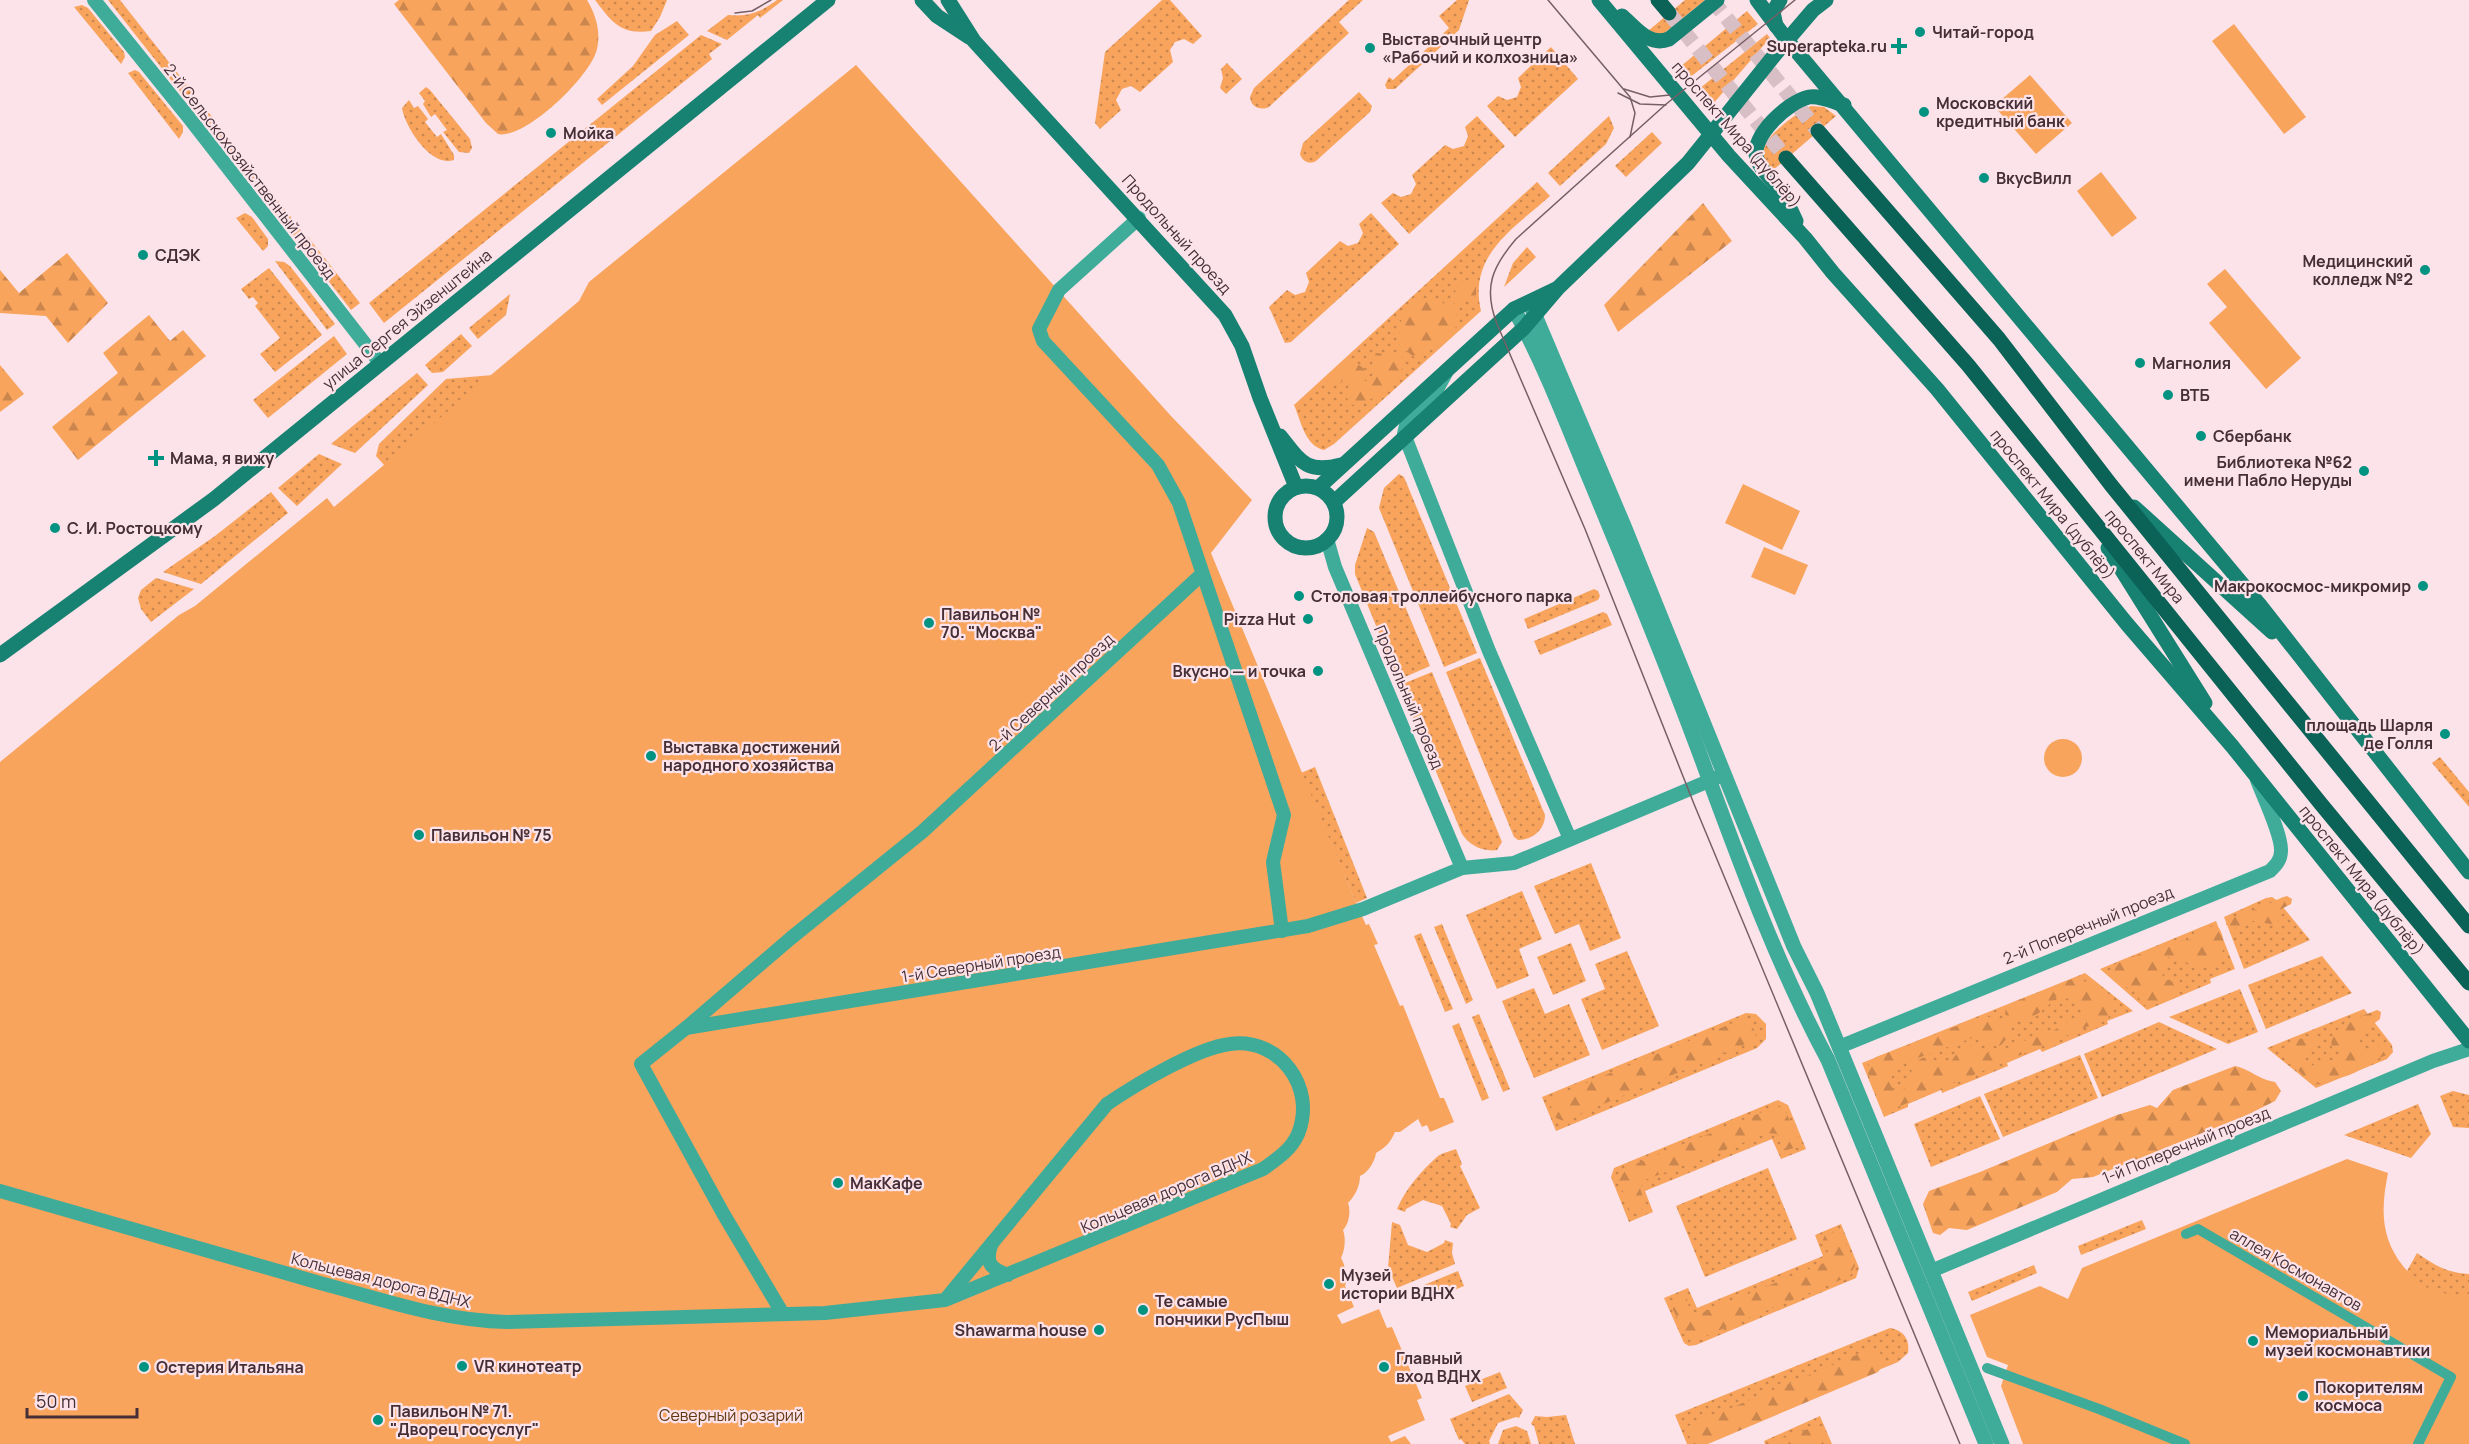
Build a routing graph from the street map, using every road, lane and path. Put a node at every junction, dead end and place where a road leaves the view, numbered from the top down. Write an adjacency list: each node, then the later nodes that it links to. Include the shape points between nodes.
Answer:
1 (94, 0): 26 (street, 2-й Сельскохозяйственный проезд)
2 (922, 0): 13 (main road, Продольный проезд, via 937,16)
3 (948, 0): 13 (main road, Продольный проезд)
4 (1600, 0): 6 (main road, via 1646,37 1662,42); 17 (main road, проспект Мира (дублёр))
5 (1658, 0): 11 (main road)
6 (1717, 0)
7 (1759, 0): 8 (main road); 12 (main road)
8 (1777, 0): 12 (main road, via 1773,12)
9 (1826, 0): 14 (main road)
10 (823, 2): 26 (main road, улица Сергея Эйзенштейна)
11 (1669, 13)
12 (1776, 24): 14 (main road)
13 (974, 41): 19 (main road, Продольный проезд)
14 (1782, 46): 15 (main road); 17 (main road)
15 (1844, 105): 20 (main road, via 1818,97 1802,99 1764,129 1757,141 1760,165 1786,201); 39 (main road)
16 (1818, 131): 31 (main road, проспект Мира, via 1999,339)
17 (1711, 133): 20 (main road, проспект Мира (дублёр)); 21 (main road, via 1688,163)
18 (1786, 158): 35 (main road, проспект Мира, via 1968,364)
19 (1139, 218): 28 (main road, Продольный проезд, via 1225,315 1242,346); 37 (street, via 1059,290 1039,329 1043,341 1158,465 1179,503)
20 (1805, 238): 40 (main road, проспект Мира (дублёр), via 1937,389 2127,624)
21 (1559, 287): 22 (main road); 24 (main road)
22 (1528, 300): 23 (main road); 24 (street)
23 (1514, 309): 25 (street); 27 (main road)
24 (1536, 316): 25 (main road); 42 (street, via 1624,526)
25 (1524, 328): 29 (main road); 42 (street)
26 (380, 363): 38 (main road, улица Сергея Эйзенштейна, via 214,499)
27 (1450, 368): 29 (street, via 1433,397 1407,421); 30 (main road)
28 (1269, 421): 30 (main road, via 1307,466 1323,469); 32 (main road, Продольный проезд)
29 (1405, 437): 34 (main road); 43 (street, via 1489,651)
30 (1344, 464): 33 (main road)
31 (2111, 485): 39 (main road); 46 (main road, проспект Мира)
32 (1296, 487): 33 (main road); 36 (main road, via 1277,505 1276,524 1280,533 1303,548)
33 (1318, 488): 34 (main road)
34 (1334, 502): 36 (main road, via 1336,525)
35 (2084, 509): 40 (main road); 48 (main road, проспект Мира)
36 (1327, 539): 44 (street, Продольный проезд)
37 (1201, 575): 47 (street, via 1284,815 1273,862); 49 (street, 2-й Северный проезд, via 922,832)
38 (0, 655)
39 (2305, 662): 45 (main road)
40 (2232, 746): 41 (main road, проспект Мира (дублёр))
41 (2255, 775): 50 (main road, проспект Мира (дублёр)); 51 (street, 2-й Поперечный проезд, via 2281,851 2278,863 2270,871)
42 (1717, 778): 43 (street, 1-й Северный проезд); 51 (street); 53 (street, via 1722,819 1808,1022)
43 (1570, 839): 44 (street, 1-й Северный проезд, via 1514,863)
44 (1462, 868): 47 (street, 1-й Северный проезд, via 1363,909)
45 (2469, 872)
46 (2469, 926)
47 (1282, 931): 49 (street, 1-й Северный проезд)
48 (2469, 983)
49 (686, 1028): 60 (street, 2-й Северный проезд, via 641,1064)
50 (2469, 1041)
51 (1839, 1047): 53 (street, 2-й Поперечный проезд); 57 (street)
52 (2469, 1049): 57 (street, 1-й Поперечный проезд)
53 (1828, 1060): 57 (street)
54 (0, 1191): 60 (street, Кольцевая дорога ВДНХ, via 455,1318 507,1322)
55 (2186, 1234): 65 (street, аллея Космонавтов, via 2198,1229 2451,1377)
56 (993, 1241): 58 (street, via 988,1253 990,1265); 58 (street, Кольцевая дорога ВДНХ, via 1107,1104 1138,1083 1214,1047 1229,1044 1265,1048 1288,1065 1304,1110 1298,1134 1285,1154 1256,1173); 59 (street, Кольцевая дорога ВДНХ)
57 (1924, 1274): 62 (street); 63 (street)
58 (1008, 1275): 59 (street, Кольцевая дорога ВДНХ)
59 (945, 1300): 60 (street, Кольцевая дорога ВДНХ)
60 (783, 1314)
61 (1987, 1368): 64 (street)
62 (1986, 1444)
63 (2002, 1444)
64 (2185, 1444)
65 (2419, 1444)

